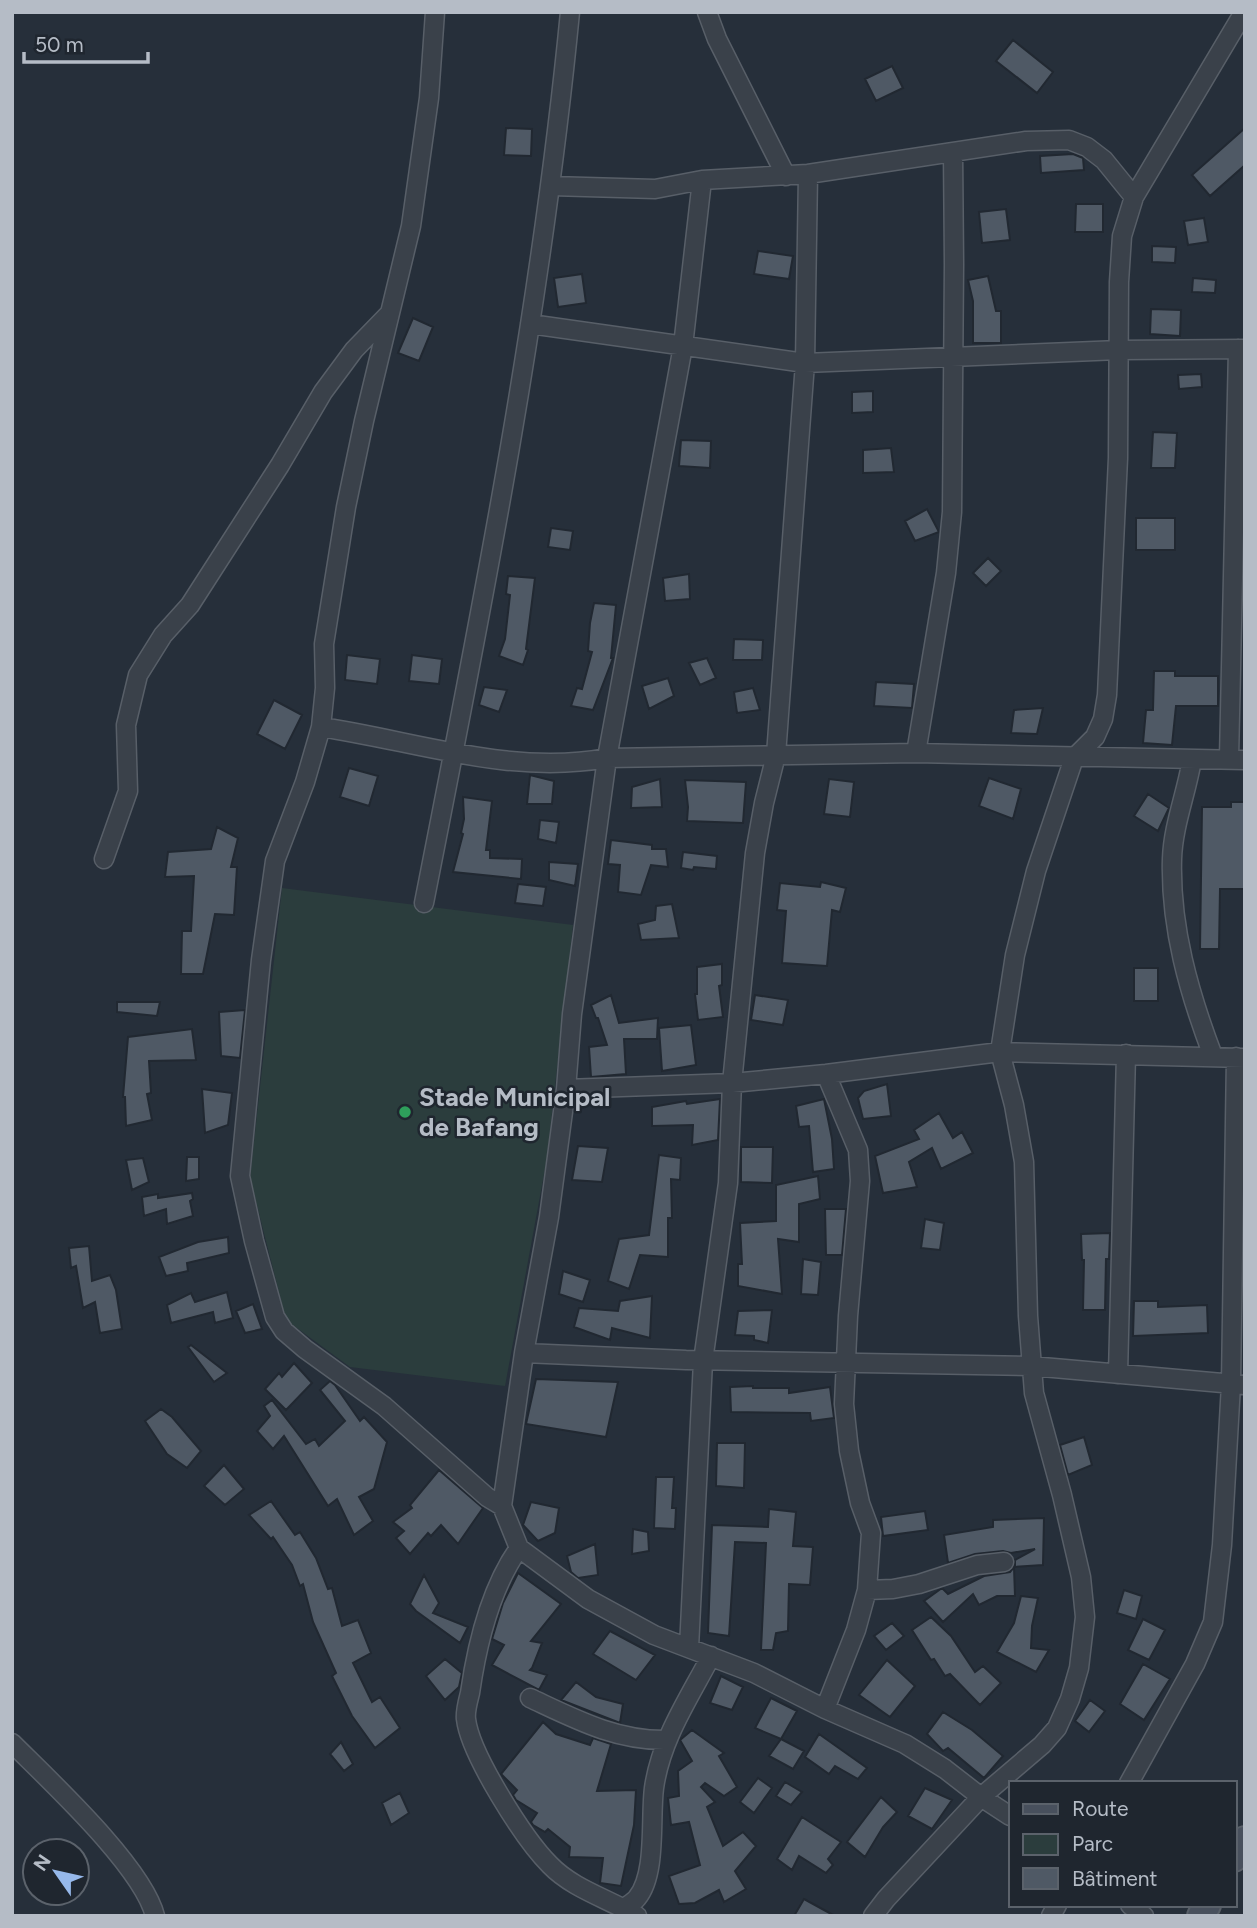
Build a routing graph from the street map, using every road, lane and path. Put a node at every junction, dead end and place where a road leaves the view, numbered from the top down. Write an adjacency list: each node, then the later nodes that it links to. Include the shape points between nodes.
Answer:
1 (435, 12): 11 (street, via 429,98 411,226)
2 (570, 12): 9 (street)
3 (707, 12): 7 (street)
4 (1244, 12): 10 (street)
5 (953, 152): 6 (street); 10 (street, via 1069,140 1104,160); 16 (street)
6 (808, 174): 7 (street); 17 (street)
7 (786, 176): 8 (street)
8 (702, 180): 9 (street, via 655,188); 13 (street)
9 (551, 186): 12 (street)
10 (1134, 197): 15 (street, via 1122,236)
11 (390, 312): 18 (street, via 346,508 324,644); 26 (street, via 323,392 190,605 163,635 138,675 126,725 128,791)
12 (530, 324): 13 (street); 19 (street)
13 (683, 346): 17 (street); 22 (street)
14 (1241, 349): 15 (street); 25 (street)
15 (1119, 351): 16 (street); 23 (street, via 1107,695 1095,737)
16 (952, 357): 17 (street); 20 (street, via 952,512)
17 (804, 363): 21 (street)
18 (321, 727): 19 (street); 41 (street, via 275,861 265,936 240,1176 254,1241 275,1317 284,1331 384,1406)
19 (453, 753): 22 (street, via 559,762); 27 (street)
20 (916, 753): 21 (street); 23 (street)
21 (776, 755): 22 (street); 33 (street, via 755,853)
22 (607, 758): 34 (street)
23 (1074, 758): 24 (street); 28 (street, via 1036,871 1015,956)
24 (1192, 759): 25 (street); 30 (street, via 1172,858 1175,906 1180,952)
25 (1237, 760)
26 (104, 859)
27 (424, 903)
28 (1000, 1052): 29 (street); 32 (street); 38 (street, via 1024,1162)
29 (1126, 1054): 30 (street); 39 (street)
30 (1213, 1056): 31 (street)
31 (1240, 1058): 40 (street)
32 (826, 1074): 33 (street); 37 (street, via 858,1150 858,1221)
33 (733, 1083): 34 (street); 36 (street, via 728,1183)
34 (566, 1090): 35 (street)
35 (524, 1353): 36 (street); 41 (street)
36 (703, 1361): 37 (street); 45 (street)
37 (847, 1363): 38 (street); 44 (street, via 844,1404 849,1451 871,1532)
38 (1031, 1366): 39 (street); 52 (street, via 1081,1577 1085,1617 1079,1668 1057,1728)
39 (1118, 1374): 40 (street)
40 (1238, 1385): 51 (street, via 1213,1622)
41 (502, 1506): 42 (street)
42 (519, 1548): 45 (street, via 620,1618); 54 (street, via 507,1566 478,1645 466,1717 473,1748 518,1824 550,1865)
43 (1004, 1562): 44 (street, via 977,1565 919,1584)
44 (867, 1590): 48 (street)
45 (689, 1648): 46 (street)
46 (711, 1657): 48 (street); 49 (street)
47 (530, 1698): 49 (street, via 599,1730 646,1741)
48 (825, 1709): 52 (street, via 905,1744)
49 (667, 1740): 54 (street, via 654,1790 654,1831 644,1884)
50 (12, 1743): 55 (street, via 113,1849 151,1900)
51 (1130, 1781)
52 (981, 1797): 53 (street); 56 (street)
53 (1009, 1815)
54 (630, 1912)
55 (155, 1916)
56 (873, 1916)

